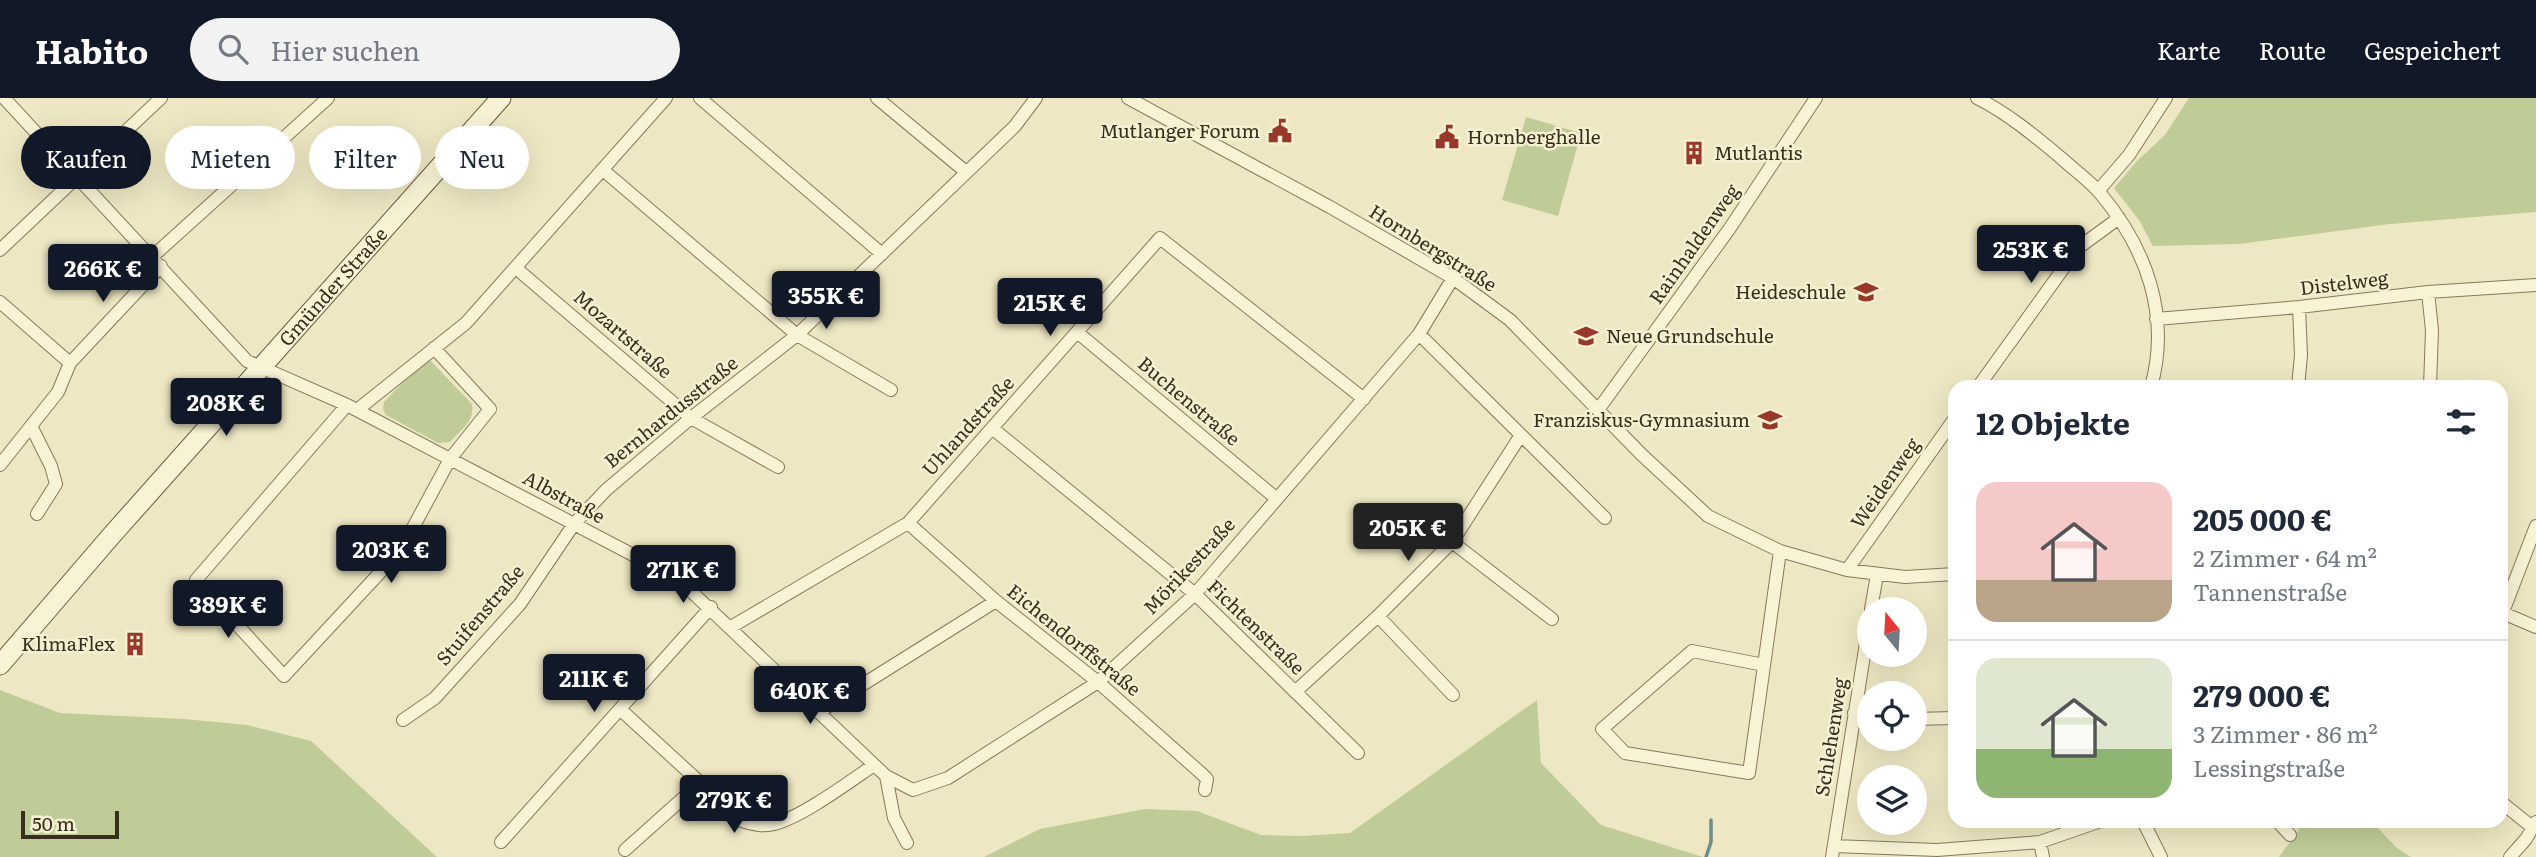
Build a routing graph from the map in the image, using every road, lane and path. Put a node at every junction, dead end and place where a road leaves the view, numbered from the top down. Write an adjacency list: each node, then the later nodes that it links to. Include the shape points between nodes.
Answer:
1 (4, 98): 13 (street)
2 (162, 98): 14 (street)
3 (328, 98): 23 (street)
4 (501, 98): 36 (street, Gmünder Straße)
5 (666, 98): 15 (street)
6 (700, 98): 22 (street)
7 (877, 98): 16 (street)
8 (1036, 98): 16 (street, Bernhardusstraße, via 1015,126)
9 (1128, 98): 25 (street, Hornbergstraße)
10 (1816, 98): 44 (street, Rainhaldenweg, via 1730,228)
11 (1977, 98): 19 (street, via 2043,142)
12 (2166, 98): 19 (street, via 2129,155)
13 (30, 126)
14 (132, 126)
15 (603, 170): 24 (street); 33 (street)
16 (966, 172): 22 (street, Bernhardusstraße)
17 (63, 189): 21 (street)
18 (88, 189): 23 (street)
19 (2098, 191): 20 (street)
20 (2119, 218): 30 (street, via 2145,262); 37 (street, via 2078,248)
21 (3, 241)
22 (882, 254): 33 (street, Bernhardusstraße)
23 (157, 262): 35 (street); 36 (street)
24 (517, 269): 34 (street, via 466,323); 45 (street, Mozartstraße)
25 (1453, 278): 32 (street, Mörikestraße); 44 (street, Hornbergstraße, via 1510,320)
26 (2536, 285): 27 (street, Distelweg)
27 (2428, 292): 29 (street, Distelweg); 40 (street)
28 (0, 302): 35 (street)
29 (2299, 307): 30 (street, Distelweg); 39 (street)
30 (2156, 318): 38 (street)
31 (1077, 332): 42 (street, Uhlandstraße, via 1160,238); 47 (street, Uhlandstraße); 53 (street, Buchenstraße)
32 (1419, 334): 42 (street, Mörikestraße); 49 (street)
33 (797, 335): 41 (street); 45 (street, Bernhardusstraße)
34 (434, 348): 43 (street); 50 (street, via 490,409)
35 (70, 363): 46 (street, via 58,392)
36 (254, 364): 43 (street, Albstraße); 74 (street, Gmünder Straße)
37 (1983, 380)
38 (2152, 380)
39 (2299, 380)
40 (2430, 380)
41 (891, 390)
42 (1364, 399): 53 (street, Mörikestraße)
43 (352, 408): 50 (street, Albstraße); 50 (street, via 196,580 284,676 401,550)
44 (1598, 410): 60 (street, Hornbergstraße, via 1708,516)
45 (691, 418): 52 (street, Mozartstraße); 57 (street, Bernhardusstraße, via 606,490)
46 (31, 426): 51 (street); 54 (street, via 56,484)
47 (992, 428): 56 (street, Uhlandstraße); 64 (street, Fichtenstraße)
48 (1948, 428): 61 (street, Weidenweg)
49 (1521, 435): 55 (street); 59 (street)
50 (450, 459): 57 (street, Albstraße)
51 (0, 465)
52 (778, 467)
53 (1277, 499): 64 (street, Mörikestraße)
54 (37, 514)
55 (1605, 519)
56 (908, 523): 67 (street, Eichendorffstraße); 72 (street, Uhlandstraße)
57 (574, 524): 68 (street, Albstraße, via 677,578); 86 (street, Stuifenstraße, via 520,604 435,698)
58 (2536, 526): 66 (street)
59 (1452, 542): 69 (street); 71 (street)
60 (1780, 551): 61 (street, Hornbergstraße); 75 (street)
61 (1847, 570): 63 (street, Hornbergstraße)
62 (1948, 575): 63 (street, Hornbergstraße)
63 (1877, 576): 65 (street)
64 (1195, 594): 77 (street, Mörikestraße); 78 (street, Fichtenstraße)
65 (1873, 597)
66 (2508, 599)
67 (996, 601): 77 (street, Eichendorffstraße); 81 (street)
68 (711, 607): 72 (street, Albstraße); 80 (street)
69 (1378, 615): 78 (street); 79 (street)
70 (2508, 617): 73 (street)
71 (1552, 619)
72 (731, 627): 81 (street, Albstraße)
73 (2536, 627)
74 (0, 665)
75 (1763, 665): 75 (street, via 1749,773 1625,753 1602,729 1692,651)
76 (1862, 667): 82 (street, Schlehenweg)
77 (1098, 682): 89 (street, Mörikestraße, via 948,778 913,790); 91 (street, Eichendorffstraße, via 1207,779)
78 (1295, 692): 87 (street, Fichtenstraße)
79 (1453, 695)
80 (621, 710): 90 (street); 98 (street)
81 (819, 712): 88 (street, Albstraße)
82 (1854, 713): 83 (street); 102 (street, Schlehenweg)
83 (1857, 713)
84 (1948, 718): 85 (street)
85 (1927, 719)
86 (403, 720)
87 (1358, 753)
88 (874, 765): 89 (street, Albstraße); 90 (street, via 773,825 742,821)
89 (886, 776): 100 (street, via 894,818)
90 (700, 783): 101 (street)
91 (1205, 790)
92 (2508, 807): 93 (street)
93 (2534, 824): 106 (street)
94 (2081, 828): 99 (street)
95 (2146, 828): 105 (street)
96 (2284, 828): 97 (street)
97 (2290, 835)
98 (500, 842)
99 (2040, 842): 103 (street); 104 (street)
100 (907, 843)
101 (625, 850)
102 (1833, 851): 103 (street)
103 (1937, 854)
104 (2043, 857)
105 (2161, 857)
106 (2510, 857)

